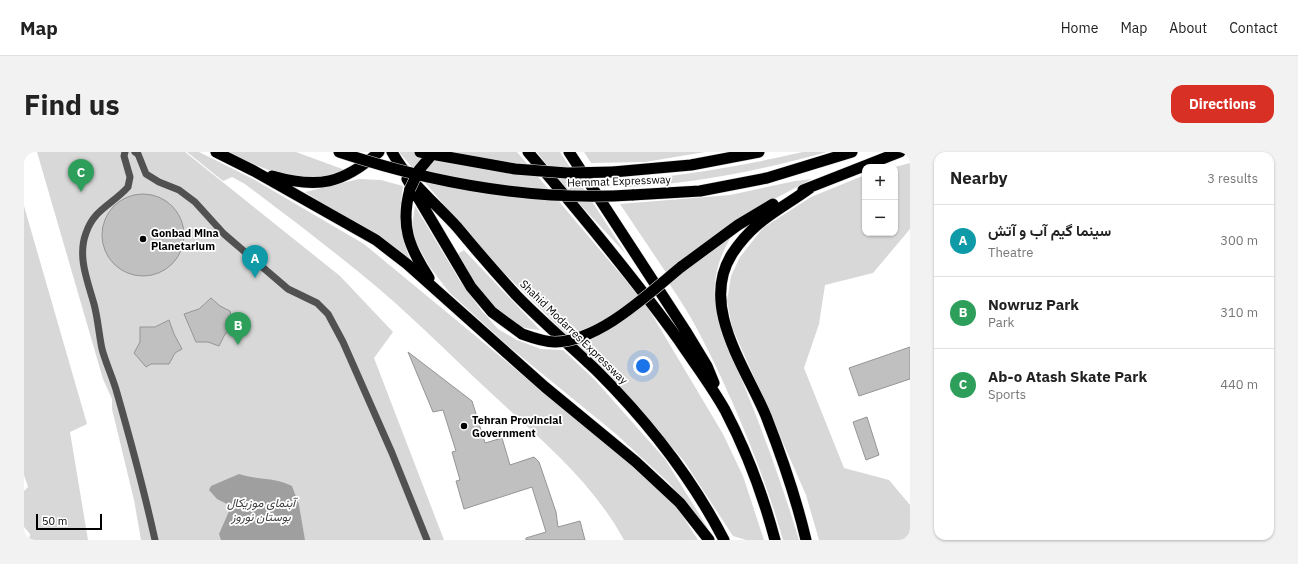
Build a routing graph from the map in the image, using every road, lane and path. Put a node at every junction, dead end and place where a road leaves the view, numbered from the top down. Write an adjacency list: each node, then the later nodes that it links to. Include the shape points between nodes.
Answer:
1 (125, 152): 19 (street, via 130,177 128,187 101,209 92,221 82,248 83,264 102,348 145,493)
2 (135, 152): 20 (street, via 146,174 179,190 195,202 224,234 288,289 317,303 328,314 392,453)
3 (216, 152): 15 (highway)
4 (338, 152): 12 (highway, Hemmat Expressway, bridge, via 407,173 469,185 565,196 700,191 759,179)
5 (379, 152): 15 (highway, via 362,168 327,182 287,180)
6 (392, 152): 14 (highway, Shahid Modarres Expressway)
7 (420, 152): 11 (highway, Hemmat Expressway, bridge, via 515,169 567,173 691,165)
8 (434, 152): 17 (highway, bridge, via 419,170 410,189 405,213 406,228 415,256)
9 (528, 152): 18 (highway, via 624,267 701,372)
10 (569, 152): 18 (highway, via 688,333 707,366)
11 (759, 152)
12 (852, 152)
13 (900, 152): 16 (highway)
14 (399, 165): 16 (highway, bridge, via 422,208 471,287 492,312 522,334 554,342 594,331 619,316 717,239 758,212); 22 (highway, Shahid Modarres Expressway, via 517,296 599,373 640,416 682,472)
15 (254, 171): 17 (highway, via 376,240)
16 (810, 188): 24 (highway, via 752,228 732,254 721,284 721,301 730,336 789,476)
17 (435, 288): 21 (highway, via 545,387 636,462 680,503)
18 (724, 410): 23 (highway, via 752,467)
19 (155, 540)
20 (427, 540)
21 (709, 540)
22 (724, 540)
23 (775, 540)
24 (806, 540)

